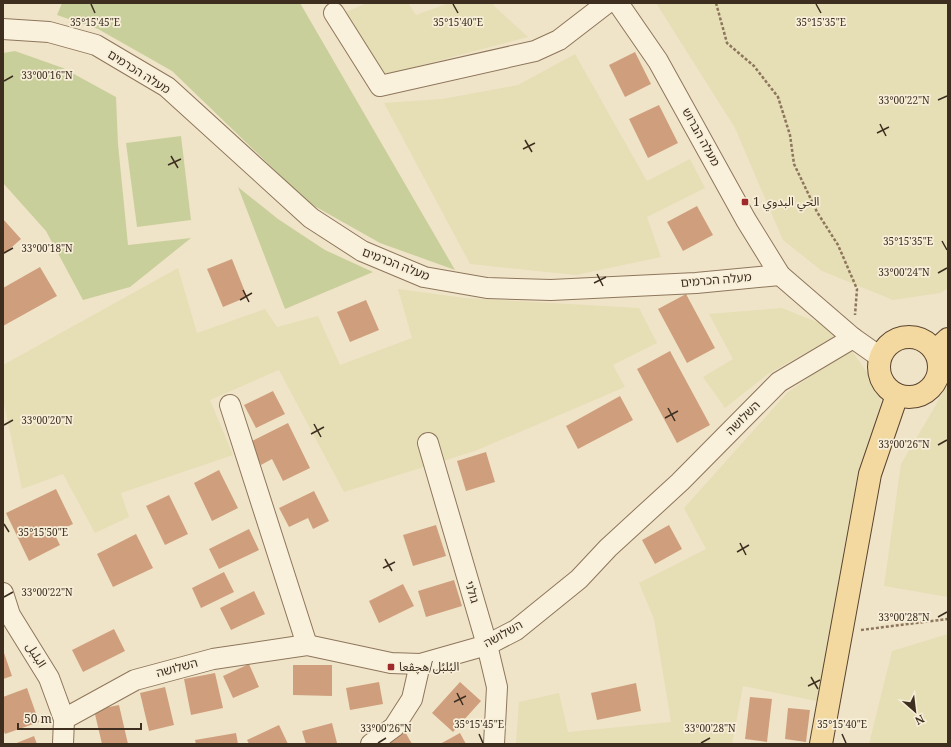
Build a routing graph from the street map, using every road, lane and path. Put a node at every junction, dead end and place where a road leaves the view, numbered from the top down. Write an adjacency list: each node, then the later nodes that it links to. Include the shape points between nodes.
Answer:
1 (607, 3): 4 (street, via 559,40 535,51 380,86)
2 (618, 3): 6 (street, מעלה הברוש, via 658,60 746,220)
3 (716, 3): 7 (path, via 727,43 754,66 778,97 790,135 794,164 817,212 838,245 857,289)
4 (334, 13)
5 (3, 29): 6 (street, מעלה הכרמים, via 49,32 96,46 167,87 311,218 362,251 424,277 487,288 551,290 696,283)
6 (780, 275): 7 (street)
7 (853, 338): 9 (street); 18 (street, השלושה, via 779,382 680,482 608,548 579,580 516,630)
8 (941, 345): 9 (main road, via 928,344 910,337 901,338 884,348); 10 (main road, via 939,370 932,387 916,397)
9 (880, 357): 10 (main road, via 879,376 889,391)
10 (897, 395): 16 (main road, via 870,474)
11 (230, 405): 17 (street)
12 (428, 443): 18 (street, גולני)
13 (3, 593): 14 (street, البلبل)
14 (6, 616): 20 (street, البلبل, via 49,678)
15 (948, 619): 16 (path)
16 (840, 633): 24 (main road)
17 (307, 645): 19 (street, השלושה, via 391,663); 20 (street, השלושה, via 213,659 134,680)
18 (487, 645): 19 (street, השלושה); 23 (street, גולני, via 497,687)
19 (420, 664): 22 (street, via 412,699 394,727)
20 (64, 719): 21 (street)
21 (63, 744)
22 (371, 744)
23 (494, 744)
24 (821, 744)

